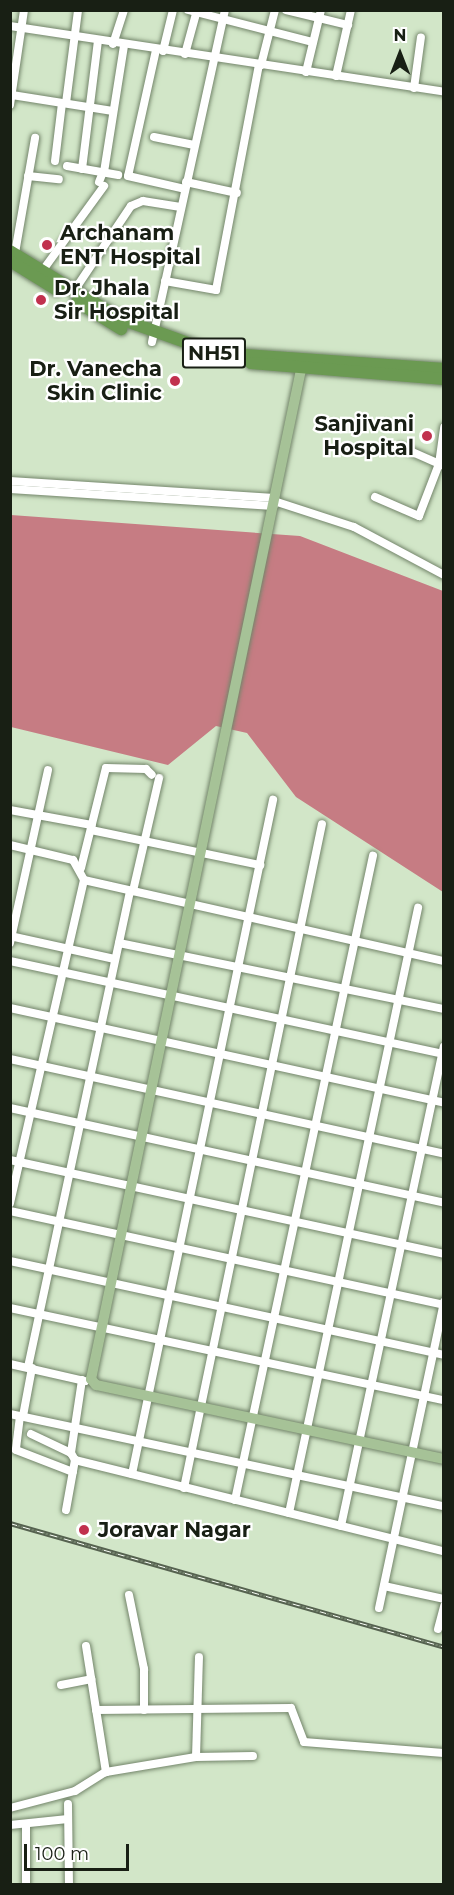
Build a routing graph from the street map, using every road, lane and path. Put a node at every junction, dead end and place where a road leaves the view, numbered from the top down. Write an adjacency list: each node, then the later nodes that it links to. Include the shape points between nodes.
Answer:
1 (24, 10): 13 (street)
2 (78, 10): 15 (street)
3 (124, 10): 19 (street)
4 (173, 10): 21 (street)
5 (275, 10): 14 (street)
6 (286, 10): 9 (street)
7 (351, 10): 11 (street)
8 (194, 11): 10 (street); 22 (street)
9 (320, 14): 11 (street); 18 (street)
10 (224, 15): 14 (street); 23 (street)
11 (348, 25): 26 (street)
12 (10, 26): 13 (street)
13 (21, 27): 15 (street); 29 (street)
14 (270, 32): 18 (street); 24 (street)
15 (73, 37): 17 (street); 30 (street)
16 (421, 37): 27 (street)
17 (98, 41): 19 (street); 32 (street)
18 (314, 42): 25 (street)
19 (113, 44): 20 (street)
20 (124, 46): 21 (street); 33 (street)
21 (160, 51): 22 (street); 44 (street, via 128,176)
22 (185, 54): 23 (street)
23 (213, 58): 24 (street); 36 (street)
24 (260, 65): 25 (street); 45 (street)
25 (306, 72): 26 (street)
26 (336, 76): 27 (street)
27 (414, 88): 28 (street)
28 (444, 92)
29 (12, 95): 30 (street); 31 (street)
30 (64, 103): 32 (street); 37 (street)
31 (10, 105)
32 (90, 107): 33 (street); 39 (street)
33 (113, 111): 40 (street)
34 (154, 137): 36 (street)
35 (35, 138): 42 (street)
36 (194, 145): 44 (street)
37 (55, 161)
38 (67, 166): 39 (street)
39 (82, 169): 40 (street)
40 (103, 172): 41 (street); 48 (street, via 101,184)
41 (118, 175)
42 (28, 176): 43 (street); 47 (street)
43 (59, 179)
44 (186, 185): 45 (street); 46 (street)
45 (237, 193): 49 (street, via 214,292)
46 (181, 207): 49 (street); 50 (street, via 143,201 131,206)
47 (12, 255): 48 (highway, NH51); 51 (highway, NH51, via 98,316)
48 (43, 270): 50 (highway, NH51)
49 (165, 281): 51 (street)
50 (74, 291): 51 (highway, NH51)
51 (152, 338): 52 (highway, NH51, via 216,353)
52 (303, 362): 53 (highway, NH51); 54 (highway, NH51); 61 (main road)
53 (444, 369)
54 (444, 379)
55 (444, 427): 57 (street)
56 (401, 447): 57 (street)
57 (441, 465): 60 (street, via 418,516)
58 (10, 481): 61 (street)
59 (10, 489): 61 (street)
60 (375, 497)
61 (274, 502): 62 (street, via 354,527); 72 (main road)
62 (444, 575)
63 (48, 770): 66 (street)
64 (273, 800): 74 (street)
65 (10, 810): 66 (street)
66 (38, 814): 68 (street); 71 (street)
67 (322, 824): 81 (street)
68 (91, 827): 69 (street); 69 (street, via 106,768 146,769 155,776); 75 (street)
69 (144, 841): 72 (street); 77 (street)
70 (10, 845): 71 (street)
71 (30, 850): 75 (street, via 73,860); 82 (street)
72 (201, 853): 74 (street); 78 (main road)
73 (373, 856): 83 (street)
74 (260, 865): 80 (street)
75 (81, 868): 76 (street)
76 (84, 880): 77 (street); 85 (street)
77 (131, 891): 78 (street); 84 (street)
78 (190, 904): 80 (street); 87 (main road)
79 (418, 908): 86 (street)
80 (249, 918): 81 (street); 91 (street)
81 (302, 930): 83 (street); 93 (street)
82 (11, 939): 85 (street)
83 (355, 941): 86 (street); 95 (street)
84 (119, 943): 87 (street); 88 (street)
85 (68, 948): 88 (street); 92 (street)
86 (409, 953): 90 (street); 97 (street)
87 (179, 955): 91 (street); 96 (main road)
88 (115, 959): 94 (street)
89 (10, 961): 92 (street)
90 (444, 961)
91 (239, 965): 93 (street); 99 (street)
92 (62, 972): 94 (street); 101 (street)
93 (292, 976): 95 (street); 102 (street)
94 (110, 983): 96 (street); 103 (street)
95 (345, 988): 97 (street); 104 (street)
96 (171, 996): 99 (street); 105 (main road)
97 (399, 1000): 100 (street); 106 (street)
98 (10, 1008): 101 (street)
99 (230, 1009): 102 (street); 108 (street)
100 (444, 1009)
101 (52, 1017): 103 (street); 111 (street)
102 (283, 1020): 104 (street); 110 (street)
103 (101, 1027): 105 (street); 112 (street)
104 (336, 1031): 106 (street); 113 (street)
105 (161, 1040): 108 (street); 115 (main road)
106 (390, 1042): 107 (street); 114 (street)
107 (443, 1052): 116 (street)
108 (220, 1053): 110 (street); 117 (street)
109 (10, 1059): 111 (street)
110 (273, 1065): 113 (street); 121 (street)
111 (42, 1066): 112 (street); 120 (street)
112 (90, 1077): 115 (street); 122 (street)
113 (327, 1077): 114 (street); 123 (street)
114 (381, 1089): 116 (street); 125 (street)
115 (151, 1090): 117 (street); 124 (main road)
116 (432, 1100): 118 (street); 127 (street)
117 (209, 1103): 121 (street); 126 (street)
118 (444, 1103)
119 (10, 1108): 120 (street)
120 (31, 1112): 122 (street); 131 (street)
121 (262, 1114): 123 (street); 130 (street)
122 (80, 1123): 124 (street); 132 (street)
123 (316, 1126): 125 (street); 133 (street)
124 (141, 1137): 126 (street); 135 (main road)
125 (370, 1138): 127 (street); 134 (street)
126 (200, 1149): 130 (street); 137 (street)
127 (423, 1149): 128 (street); 136 (street)
128 (444, 1154)
129 (10, 1160): 131 (street)
130 (252, 1161): 133 (street); 140 (street)
131 (20, 1162): 132 (street); 138 (street)
132 (70, 1173): 135 (street); 142 (street)
133 (306, 1173): 134 (street); 143 (street)
134 (360, 1185): 136 (street); 144 (street)
135 (131, 1186): 137 (street); 145 (main road)
136 (412, 1196): 139 (street); 146 (street)
137 (189, 1199): 140 (street); 147 (street)
138 (10, 1203)
139 (444, 1203)
140 (242, 1210): 143 (street); 149 (street)
141 (10, 1211): 142 (street)
142 (59, 1222): 145 (street); 151 (street)
143 (296, 1222): 144 (street); 152 (street)
144 (350, 1234): 146 (street); 153 (street)
145 (120, 1236): 147 (street); 154 (main road)
146 (402, 1245): 148 (street); 155 (street)
147 (178, 1248): 149 (street); 156 (street)
148 (444, 1254)
149 (231, 1259): 152 (street); 158 (street)
150 (10, 1261): 151 (street)
151 (49, 1270): 154 (street); 160 (street)
152 (285, 1271): 153 (street); 161 (street)
153 (340, 1282): 155 (street); 163 (street)
154 (111, 1283): 156 (street); 162 (main road)
155 (392, 1294): 157 (street); 165 (street)
156 (169, 1296): 158 (street); 164 (street)
157 (443, 1304): 167 (street)
158 (222, 1307): 161 (street); 166 (street)
159 (10, 1308): 160 (street)
160 (40, 1314): 162 (street); 171 (street)
161 (275, 1318): 163 (street); 169 (street)
162 (101, 1327): 164 (street); 173 (main road)
163 (330, 1330): 165 (street); 172 (street)
164 (161, 1340): 166 (street); 175 (street)
165 (382, 1341): 167 (street); 174 (street)
166 (213, 1351): 169 (street); 178 (street)
167 (433, 1353): 168 (street); 176 (street)
168 (444, 1355)
169 (266, 1362): 172 (street); 181 (street)
170 (10, 1364): 171 (street)
171 (30, 1368): 173 (street); 180 (street)
172 (321, 1374): 174 (street); 183 (street)
173 (87, 1381): 175 (main road); 182 (street)
174 (373, 1385): 176 (street); 186 (street)
175 (150, 1395): 178 (main road); 185 (street)
176 (424, 1396): 177 (street); 188 (street)
177 (444, 1400)
178 (202, 1407): 181 (main road); 187 (street)
179 (10, 1414): 180 (street)
180 (21, 1416): 182 (street); 192 (street, via 16,1450)
181 (253, 1419): 183 (main road); 191 (street)
182 (75, 1426): 185 (street); 189 (street)
183 (309, 1431): 186 (main road); 194 (street)
184 (31, 1434): 189 (street)
185 (140, 1439): 187 (street); 193 (street)
186 (362, 1443): 188 (main road); 195 (street)
187 (192, 1451): 191 (street); 196 (street)
188 (413, 1453): 190 (main road); 197 (street)
189 (73, 1457): 192 (street); 193 (street)
190 (444, 1459)
191 (243, 1462): 194 (street); 198 (street)
192 (73, 1472): 200 (street)
193 (132, 1474): 196 (street)
194 (298, 1474): 195 (street); 201 (street)
195 (351, 1485): 197 (street); 202 (street)
196 (184, 1488): 198 (street)
197 (404, 1497): 199 (street); 203 (street)
198 (235, 1500): 201 (street)
199 (444, 1506)
200 (66, 1510)
201 (289, 1513): 202 (street)
202 (341, 1526): 203 (street)
203 (395, 1539): 204 (street); 205 (street)
204 (444, 1551)
205 (384, 1586): 207 (street); 209 (street)
206 (129, 1595): 217 (street)
207 (444, 1599)
208 (444, 1606): 210 (street)
209 (379, 1608)
210 (438, 1629)
211 (86, 1646): 213 (street)
212 (199, 1657): 215 (street)
213 (91, 1679): 214 (street); 216 (street)
214 (61, 1685)
215 (197, 1709): 217 (street); 218 (street, via 291,1708 304,1742); 220 (street)
216 (96, 1710): 217 (street); 221 (street)
217 (144, 1710)
218 (444, 1753)
219 (253, 1756): 220 (street)
220 (196, 1757): 221 (street)
221 (106, 1772): 223 (street, via 75,1791)
222 (68, 1804): 224 (street)
223 (10, 1808)
224 (68, 1819): 225 (street); 228 (street)
225 (26, 1824): 226 (street); 227 (street)
226 (10, 1825)
227 (26, 1884)
228 (69, 1884)

